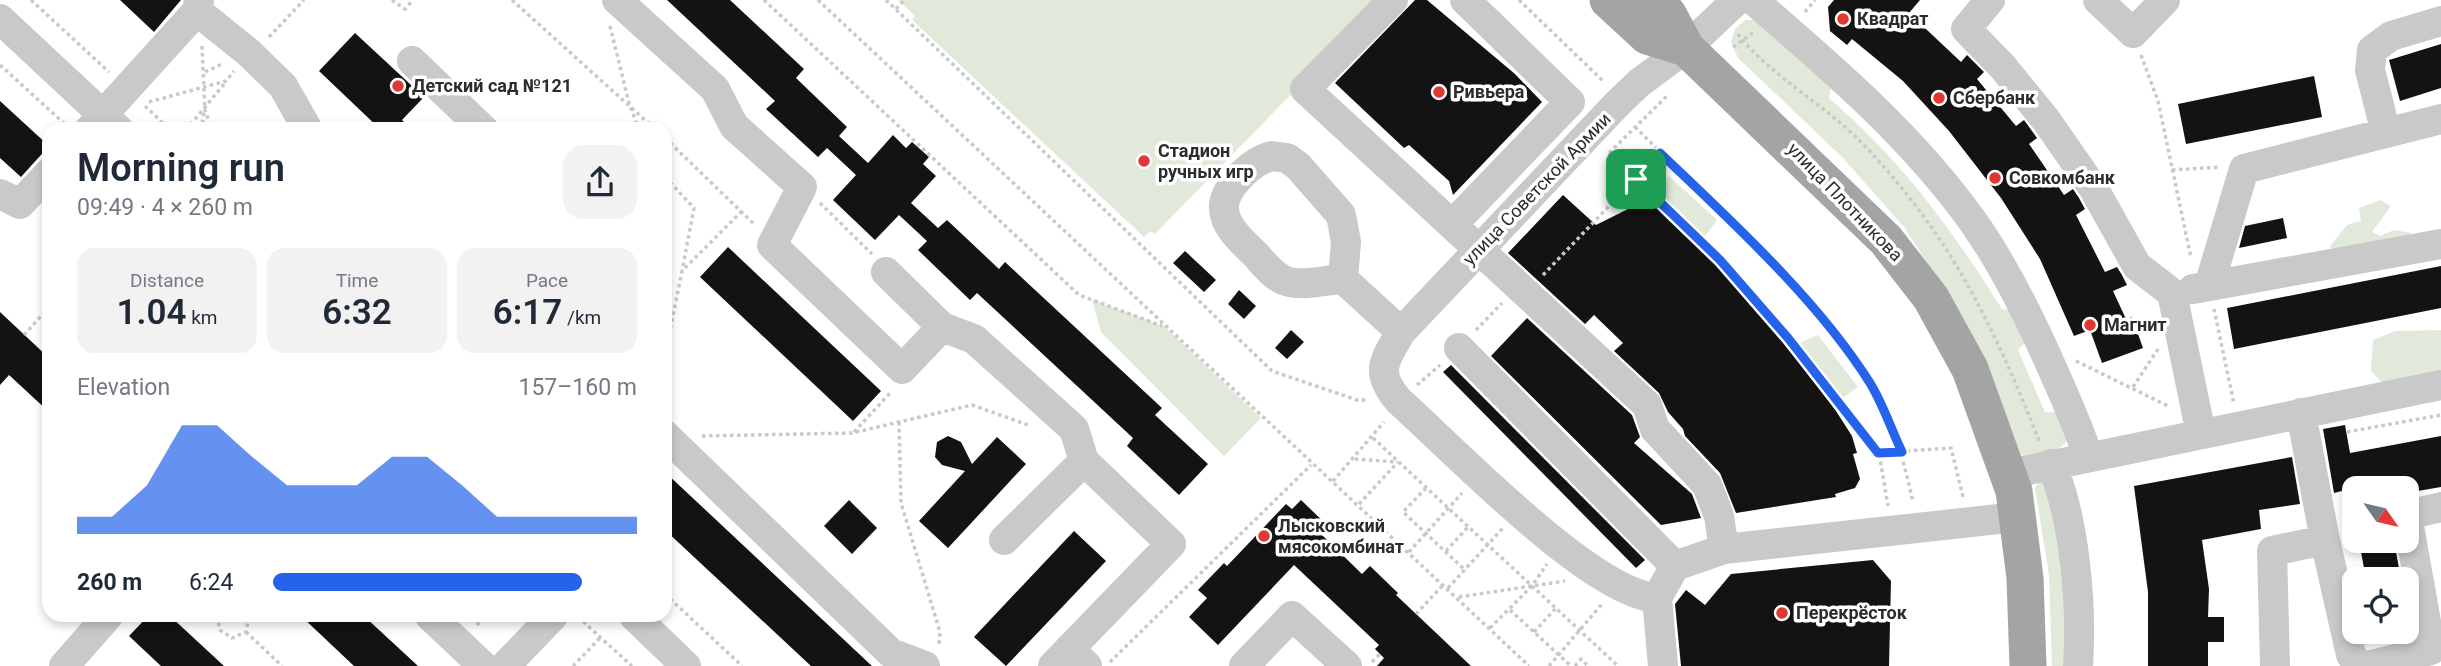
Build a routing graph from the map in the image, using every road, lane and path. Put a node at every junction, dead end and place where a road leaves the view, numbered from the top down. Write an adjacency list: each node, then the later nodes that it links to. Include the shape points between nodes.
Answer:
1 (31, 0): 32 (path)
2 (392, 0): 3 (path, via 405,9)
3 (413, 0)
4 (512, 0): 34 (path)
5 (764, 0): 72 (path, via 1079,295)
6 (818, 0): 72 (path)
7 (886, 0): 20 (path)
8 (904, 0): 20 (path)
9 (1393, 0): 60 (street, via 1305,89)
10 (1465, 0): 60 (street, via 1570,102)
11 (1519, 0): 29 (path, via 1604,82)
12 (1608, 0): 25 (main road, via 1647,36)
13 (1652, 0): 25 (main road, via 1668,14)
14 (1737, 0): 25 (street, улица Советской Армии)
15 (1753, 0): 95 (street, via 1863,97 1974,223 2042,345)
16 (1990, 0): 68 (street, via 1966,29 2046,120 2094,188 2137,266)
17 (2098, 0): 24 (street)
18 (2165, 0): 24 (street)
19 (198, 6): 26 (street); 32 (street); 33 (path)
20 (895, 9): 80 (path, via 1272,371 1357,400)
21 (614, 10): 34 (path, via 610,30); 57 (street, via 715,89 734,126)
22 (0, 19): 38 (street)
23 (2441, 21): 49 (street, via 2392,36 2372,50 2370,70)
24 (2133, 33): 52 (path, via 2158,101)
25 (1686, 48): 63 (street, улица Советской Армии, via 1632,90); 102 (main road, улица Плотникова, via 1886,240 1931,298 1969,369)
26 (248, 52): 30 (path); 44 (street, via 284,86)
27 (412, 61): 45 (street)
28 (0, 65): 37 (path)
29 (1611, 74)
30 (226, 81): 33 (path); 35 (path)
31 (1678, 86): 48 (path)
32 (126, 88): 39 (street)
33 (204, 89): 35 (path); 40 (path, via 142,104)
34 (629, 103): 46 (path); 47 (path)
35 (205, 111): 41 (path); 42 (path); 43 (path)
36 (2441, 119): 49 (street)
37 (62, 122)
38 (101, 122)
39 (104, 122)
40 (161, 122)
41 (194, 122)
42 (203, 122)
43 (210, 122)
44 (304, 122)
45 (476, 122)
46 (636, 122)
47 (648, 122)
48 (1635, 127): 51 (path); 54 (path, via 1609,153)
49 (2386, 133): 53 (street)
50 (672, 145): 59 (path)
51 (1660, 153): 54 (path); 93 (path, via 1743,233 1815,313 1870,384)
52 (2172, 170): 53 (path, via 2224,166); 68 (path)
53 (2244, 170): 68 (street)
54 (1636, 179): 67 (path); 94 (path, via 1737,279)
55 (42, 180): 58 (street, via 20,204)
56 (672, 184): 64 (path, via 694,208)
57 (802, 187): 62 (street); 65 (path, via 864,243)
58 (0, 194)
59 (741, 211): 62 (path); 64 (path)
60 (1452, 225): 63 (street)
61 (2441, 244): 68 (street)
62 (772, 245): 77 (street)
63 (1477, 250): 67 (street); 73 (street, улица Советской Армии)
64 (682, 271): 70 (path)
65 (886, 272): 71 (street)
66 (1343, 279): 66 (street, via 1346,242 1341,215 1298,166 1287,158 1272,156 1242,174 1222,202 1224,216 1242,242 1288,282); 73 (street)
67 (1525, 295): 119 (street, via 1647,405 1655,429 1707,485 1719,516)
68 (2189, 296): 79 (path); 85 (path); 89 (street)
69 (42, 315): 74 (path)
70 (672, 321)
71 (942, 327): 77 (street); 86 (street, via 974,339)
72 (1164, 327): 100 (path)
73 (1401, 332): 80 (street, улица Советской Армии, via 1384,362 1383,375)
74 (24, 335)
75 (1459, 348): 122 (street)
76 (2068, 357): 79 (path)
77 (902, 369): 87 (path, via 893,390)
78 (2441, 385): 82 (street)
79 (2133, 387): 81 (path)
80 (1399, 401): 91 (path); 101 (street)
81 (2175, 411)
82 (2301, 413): 85 (street); 116 (street)
83 (2441, 415): 88 (path)
84 (899, 422): 86 (path, via 972,405 1043,430); 87 (path); 147 (path, via 901,503 940,632)
85 (2238, 426): 89 (street)
86 (1074, 429): 97 (street)
87 (852, 433): 90 (path)
88 (2341, 433)
89 (2202, 434): 95 (street)
90 (672, 436)
91 (1373, 438): 96 (path); 98 (path)
92 (672, 442): 147 (street, via 891,653)
93 (1902, 452): 94 (path); 105 (path, via 1951,448); 106 (path)
94 (1878, 453): 108 (path)
95 (2088, 456): 99 (street)
96 (1354, 459): 98 (path); 103 (path)
97 (1084, 461): 115 (street); 148 (street, via 1171,544)
98 (1398, 462): 104 (path); 107 (path)
99 (2050, 464): 102 (street); 167 (street, via 2060,484 2073,560 2080,626)
100 (1311, 465): 103 (path); 156 (path)
101 (1478, 472): 110 (path); 111 (street)
102 (2009, 474): 112 (main road, улица Плотникова)
103 (1333, 481): 107 (path)
104 (1426, 488): 110 (path); 114 (path, via 1403,512)
105 (1963, 497)
106 (1913, 502)
107 (1359, 504): 120 (path)
108 (1888, 506)
109 (2441, 508): 116 (street, via 2407,514 2431,650 2367,666 2357,663 2351,655)
110 (1449, 509): 113 (path); 114 (path)
111 (1517, 509): 117 (path); 118 (street)
112 (2017, 517): 119 (street); 166 (main road, улица Плотникова)
113 (1468, 527): 117 (path); 121 (path)
114 (1426, 534): 120 (path); 121 (path)
115 (1004, 540)
116 (2325, 540): 168 (street, via 2272,551)
117 (1489, 546): 123 (path); 125 (path)
118 (1560, 546): 124 (street); 125 (path)
119 (1724, 549): 122 (street)
120 (1409, 552): 126 (path)
121 (1446, 552): 123 (path)
122 (1675, 566): 127 (street)
123 (1466, 571): 126 (path)
124 (1616, 585): 127 (street, via 1632,594); 140 (path)
125 (1532, 586): 129 (path); 130 (path)
126 (1446, 587): 131 (path); 139 (path)
127 (1657, 598): 165 (street)
128 (672, 601): 155 (path)
129 (1556, 608): 140 (path); 142 (path)
130 (1510, 610): 139 (path); 142 (path)
131 (1416, 614)
132 (104, 622): 146 (street)
133 (217, 622): 141 (path, via 225,635 239,637)
134 (248, 622): 141 (path)
135 (436, 622): 150 (street)
136 (547, 622): 151 (street)
137 (583, 622): 143 (path)
138 (640, 622): 154 (street)
139 (1490, 628): 160 (path)
140 (1581, 631): 145 (path); 164 (path)
141 (246, 632): 149 (path)
142 (1534, 632): 145 (path)
143 (600, 637): 152 (path); 153 (path)
144 (1380, 654): 159 (path)
145 (1559, 655): 161 (path); 162 (path)
146 (78, 660)
147 (931, 660)
148 (1069, 660)
149 (282, 666)
150 (483, 666)
151 (505, 666)
152 (573, 666)
153 (632, 666)
154 (687, 666)
155 (742, 666)
156 (1106, 666)
157 (1244, 666): 158 (street, via 1292,616)
158 (1347, 666)
159 (1368, 666)
160 (1529, 666)
161 (1549, 666)
162 (1573, 666): 163 (path, via 1581,659)
163 (1588, 666)
164 (1618, 666)
165 (1663, 666)
166 (2028, 666)
167 (2078, 666)
168 (2275, 666)

